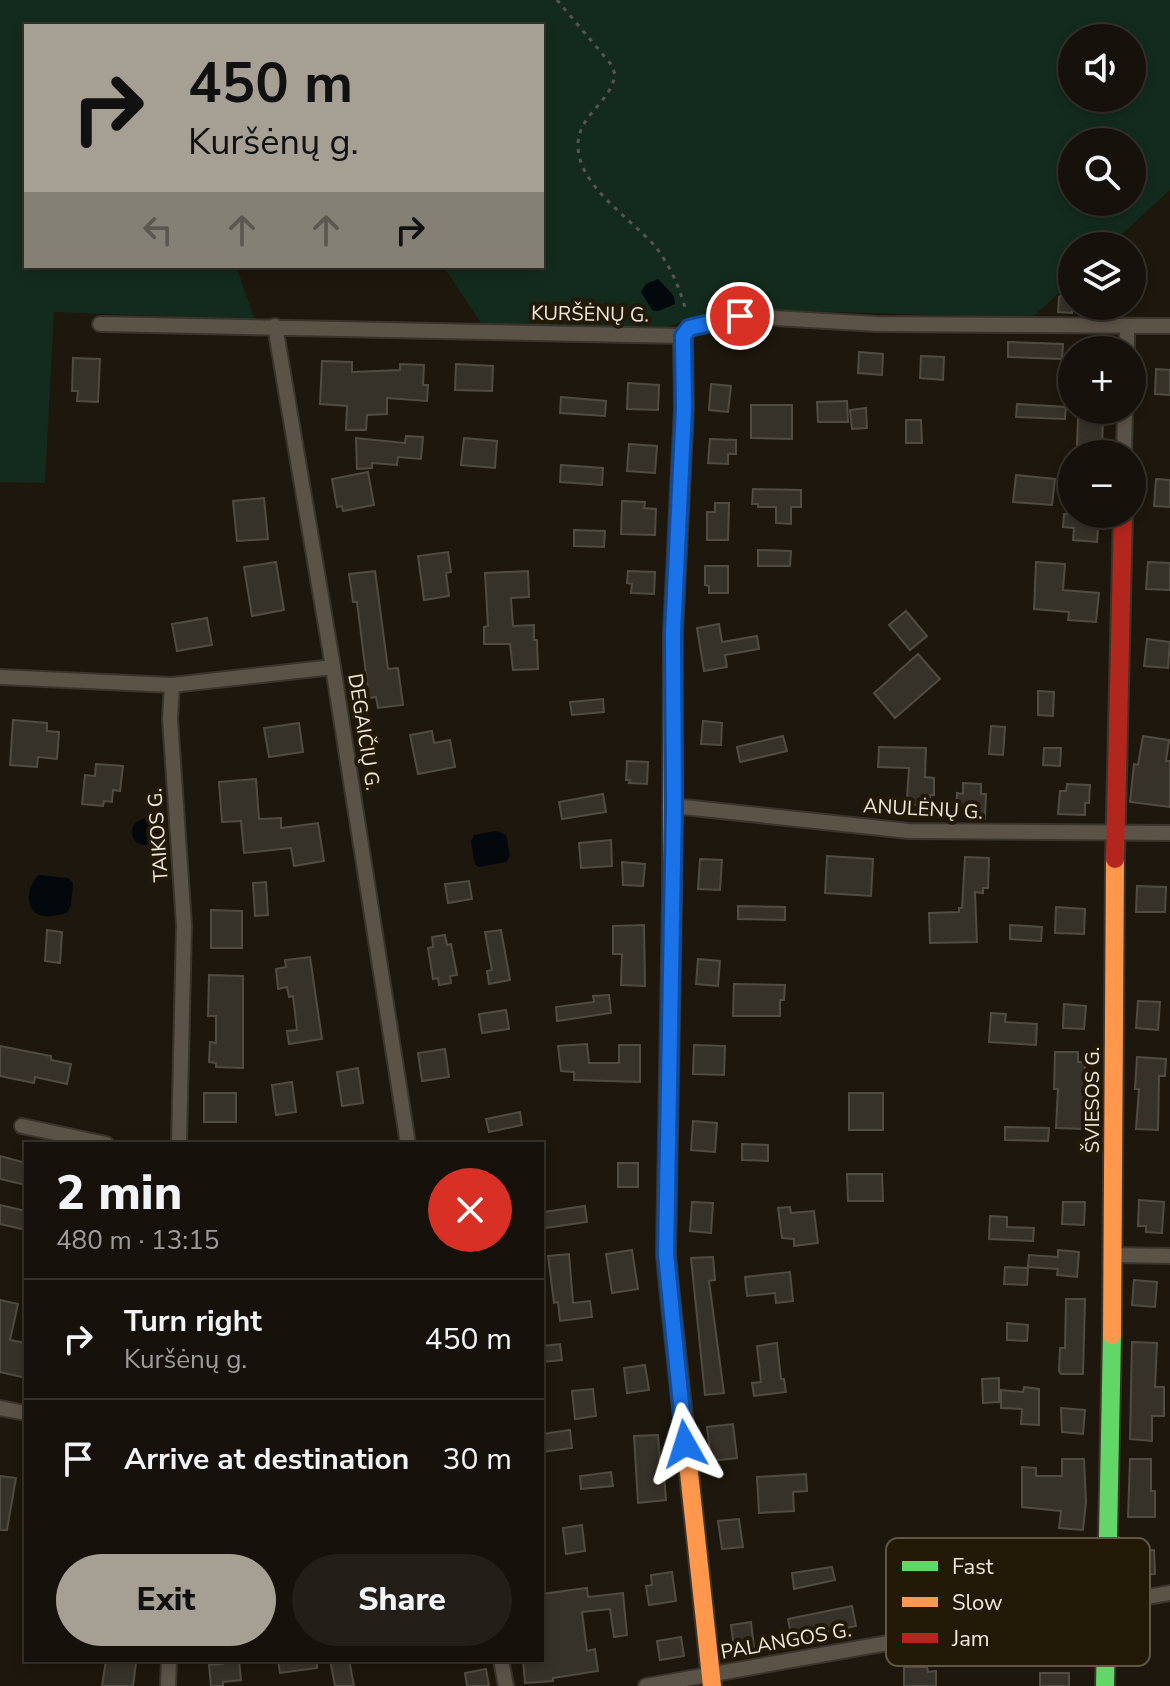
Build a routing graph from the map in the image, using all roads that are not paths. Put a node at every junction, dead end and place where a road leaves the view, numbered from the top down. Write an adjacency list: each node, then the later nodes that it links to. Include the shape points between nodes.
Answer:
1 (100, 324): 2 (street, KURŠĖNŲ G.)
2 (275, 326): 5 (street, KURŠĖNŲ G.); 8 (street, DEGAIČIŲ G.)
3 (1127, 326): 4 (street, KURŠĖNŲ G.); 5 (street, KURŠĖNŲ G., via 877,324 740,316); 6 (street)
4 (1170, 326)
5 (686, 332): 11 (street, via 673,633)
6 (1127, 336)
7 (1123, 528): 12 (street, ŠVIESOS G.)
8 (333, 667): 10 (street); 17 (street, DEGAIČIŲ G.)
9 (0, 677): 10 (street)
10 (172, 685): 16 (street, TAIKOS G., via 184,925)
11 (674, 806): 12 (street, ANULĖNŲ G., via 909,831); 29 (street, via 666,1254)
12 (1115, 833): 13 (street, ANULĖNŲ G.); 18 (street, ŠVIESOS G.)
13 (1170, 833)
14 (22, 1126): 15 (street)
15 (97, 1142)
16 (179, 1142)
17 (408, 1142)
18 (1114, 1255): 19 (street); 22 (street, ŠVIESOS G.)
19 (1170, 1256)
20 (0, 1408): 21 (street)
21 (24, 1413)
22 (1108, 1538)
23 (1170, 1593): 24 (street, PALANGOS G.)
24 (1150, 1597)
25 (886, 1647): 29 (street, PALANGOS G.)
26 (169, 1662): 30 (street)
27 (501, 1662): 31 (street)
28 (1105, 1666): 33 (street, ŠVIESOS G.)
29 (712, 1680): 32 (street, PALANGOS G.)
30 (168, 1686)
31 (506, 1686)
32 (646, 1686)
33 (1105, 1686)

